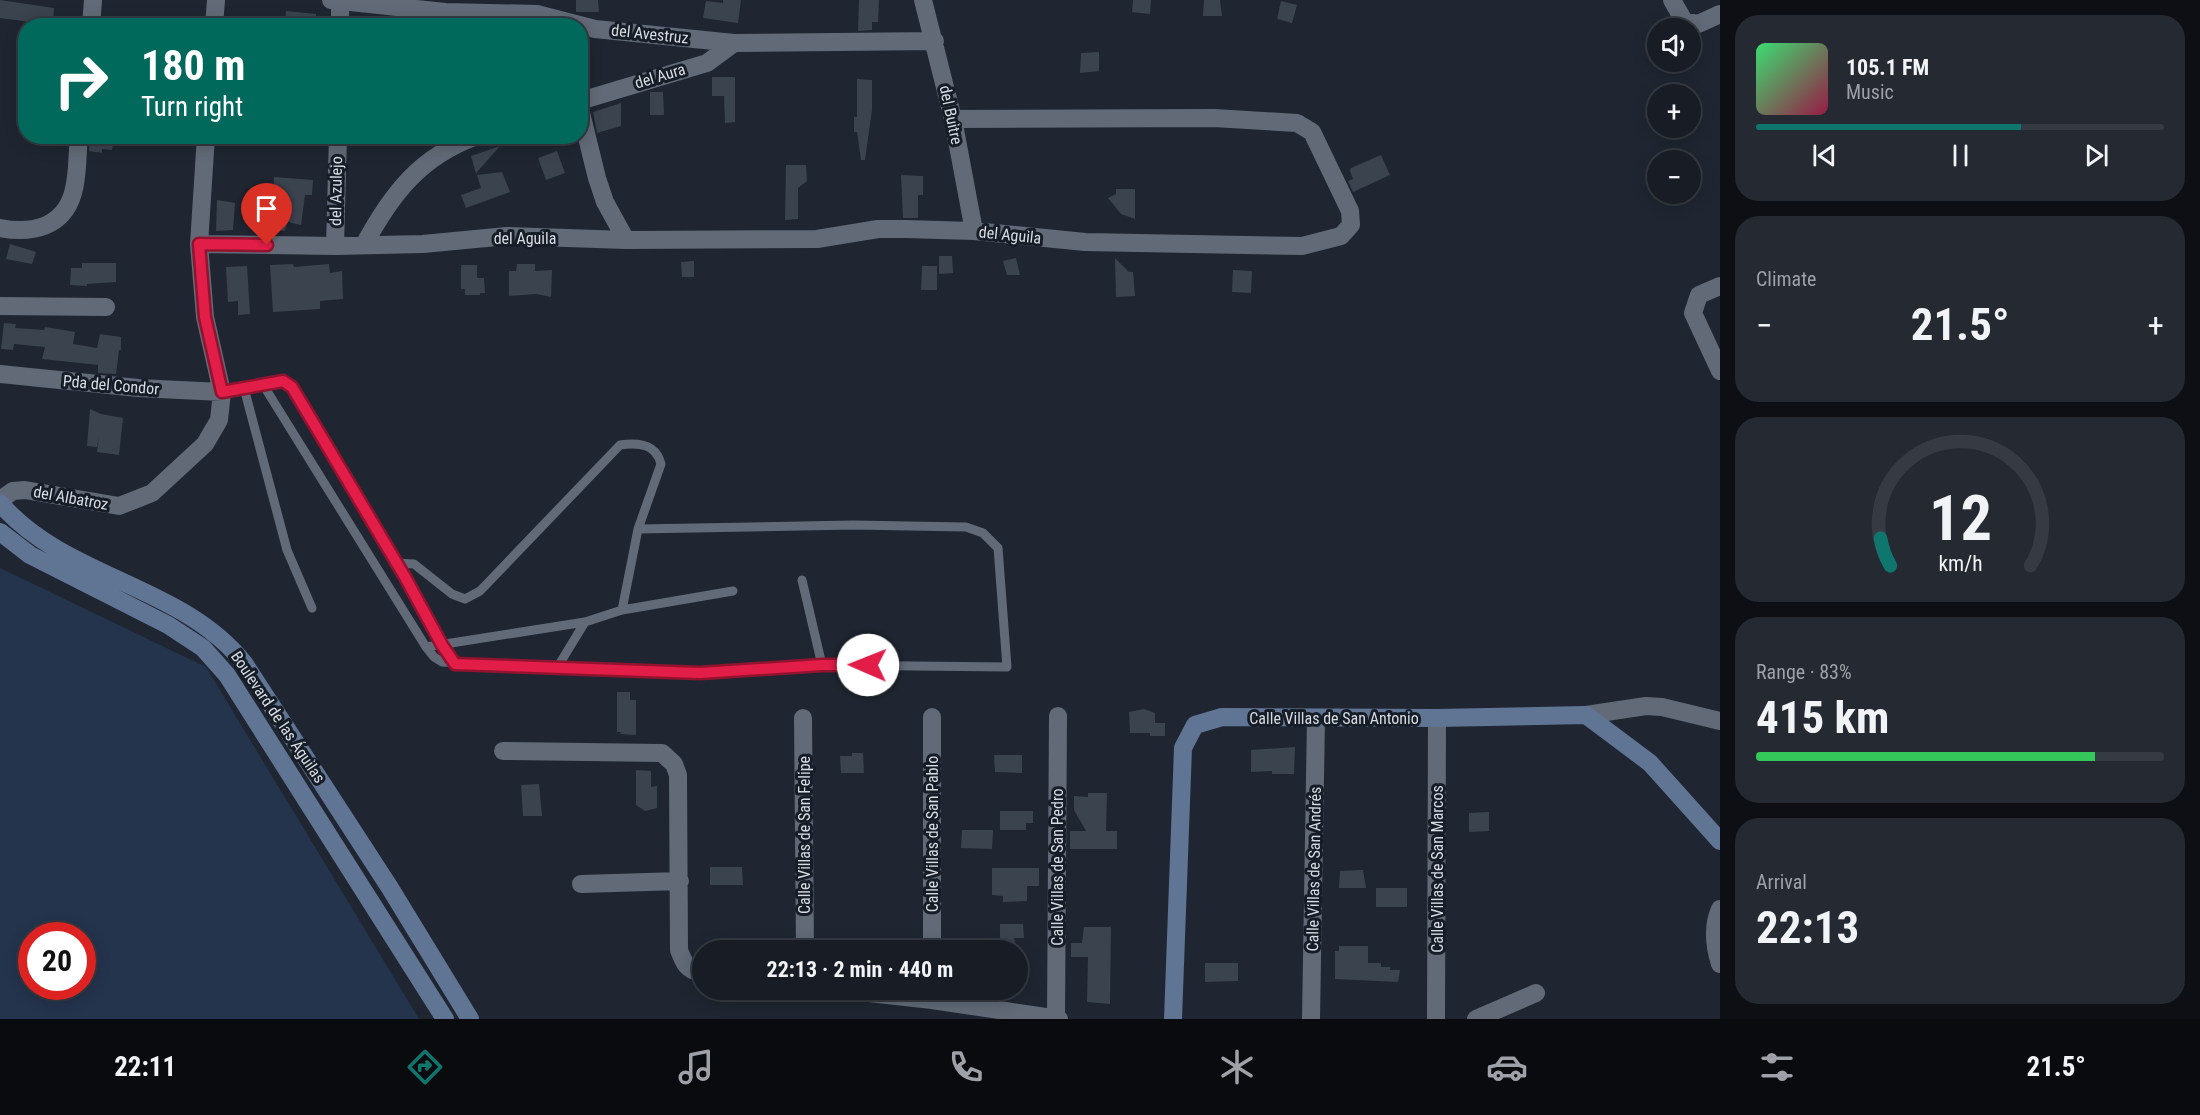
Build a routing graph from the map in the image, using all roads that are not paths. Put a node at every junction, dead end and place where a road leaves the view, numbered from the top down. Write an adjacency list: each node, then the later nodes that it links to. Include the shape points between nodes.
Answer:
1 (93, 0): 7 (street)
2 (216, 0): 8 (street)
3 (922, 0): 12 (street, del Buitre)
4 (1672, 0): 6 (street, via 1684,21 1698,24)
5 (336, 1): 9 (street); 10 (street, del Avestruz)
6 (1720, 14)
7 (92, 18)
8 (215, 18)
9 (339, 18)
10 (554, 18)
11 (588, 26): 13 (street, del Avestruz)
12 (935, 41): 13 (street, del Avestruz); 15 (street, del Buitre)
13 (734, 43): 14 (street, del Aura, via 707,63)
14 (588, 99)
15 (953, 119): 22 (street, del Buitre); 22 (street, del Aguila, via 1214,118 1297,123 1312,132 1350,211 1351,225 1341,236 1302,246 1085,242)
16 (588, 140): 23 (street, via 600,186)
17 (78, 144): 21 (street, via 73,193 63,215 41,228 19,232)
18 (205, 144): 24 (street, del Albatroz)
19 (338, 144): 26 (street, del Azulejo)
20 (459, 144): 25 (street, via 419,168 384,208)
21 (0, 228)
22 (974, 231): 23 (street, del Aguila, via 878,229 817,239)
23 (626, 240): 25 (street, del Aguila, via 507,236)
24 (199, 244): 26 (street, del Aguila); 34 (street, del Albatroz, via 205,317)
25 (364, 245): 26 (street, del Aguila)
26 (335, 246)
27 (1720, 286): 30 (street, via 1699,295 1693,313)
28 (0, 306): 29 (street)
29 (106, 307)
30 (1720, 371)
31 (0, 374): 34 (street, Pda del Condor)
32 (262, 383): 33 (lane); 38 (lane, via 283,381 292,387); 45 (lane)
33 (244, 388): 34 (lane); 41 (lane, via 287,550)
34 (222, 392): 35 (street, del Albatroz, via 219,420 205,444 152,493 119,506 25,490 13,491)
35 (0, 501): 68 (main road, Boulevard de las Águilas, via 12,517 45,543 180,609 232,647 390,888)
36 (638, 529): 38 (lane, via 661,464 653,448 635,442 620,446 480,591 465,599 452,594 414,564); 42 (lane); 47 (lane, via 966,527 984,532 998,548 1007,667)
37 (0, 532): 67 (main road, Boulevard de las Águilas, via 30,555 168,625 216,660)
38 (396, 563): 44 (lane)
39 (802, 580): 47 (lane)
40 (733, 591): 42 (lane)
41 (312, 608)
42 (622, 610): 43 (lane)
43 (585, 622): 44 (lane); 48 (lane)
44 (442, 645): 45 (lane); 46 (lane)
45 (426, 647): 46 (lane, via 442,662)
46 (455, 664): 48 (lane)
47 (822, 665): 48 (lane, via 700,673)
48 (557, 668)
49 (1586, 715): 54 (main road, Calle Villas de San Antonio); 55 (street, via 1646,706); 57 (main road, via 1650,764)
50 (1058, 716): 69 (street, Calle Villas de San Pedro)
51 (932, 717): 62 (street, Calle Villas de San Pablo)
52 (803, 718): 61 (street, Calle Villas de San Felipe)
53 (1316, 718): 54 (main road, Calle Villas de San Antonio); 70 (main road, Calle Villas de San Antonio, via 1222,717 1195,725 1183,748); 71 (street, Calle Villas de San Andrés)
54 (1437, 718): 72 (street, Calle Villas de San Marcos)
55 (1720, 720)
56 (503, 752): 58 (street, via 662,753 674,764 678,775)
57 (1720, 841)
58 (680, 881): 59 (street); 64 (street, via 679,950 684,964)
59 (581, 884)
60 (1720, 909): 63 (street, via 1714,921 1714,937)
61 (805, 940)
62 (932, 940)
63 (1720, 964)
64 (692, 971)
65 (1536, 993): 73 (street)
66 (958, 1000): 69 (street)
67 (445, 1019)
68 (470, 1019)
69 (1057, 1019)
70 (1173, 1019)
71 (1311, 1019)
72 (1436, 1019)
73 (1476, 1019)

